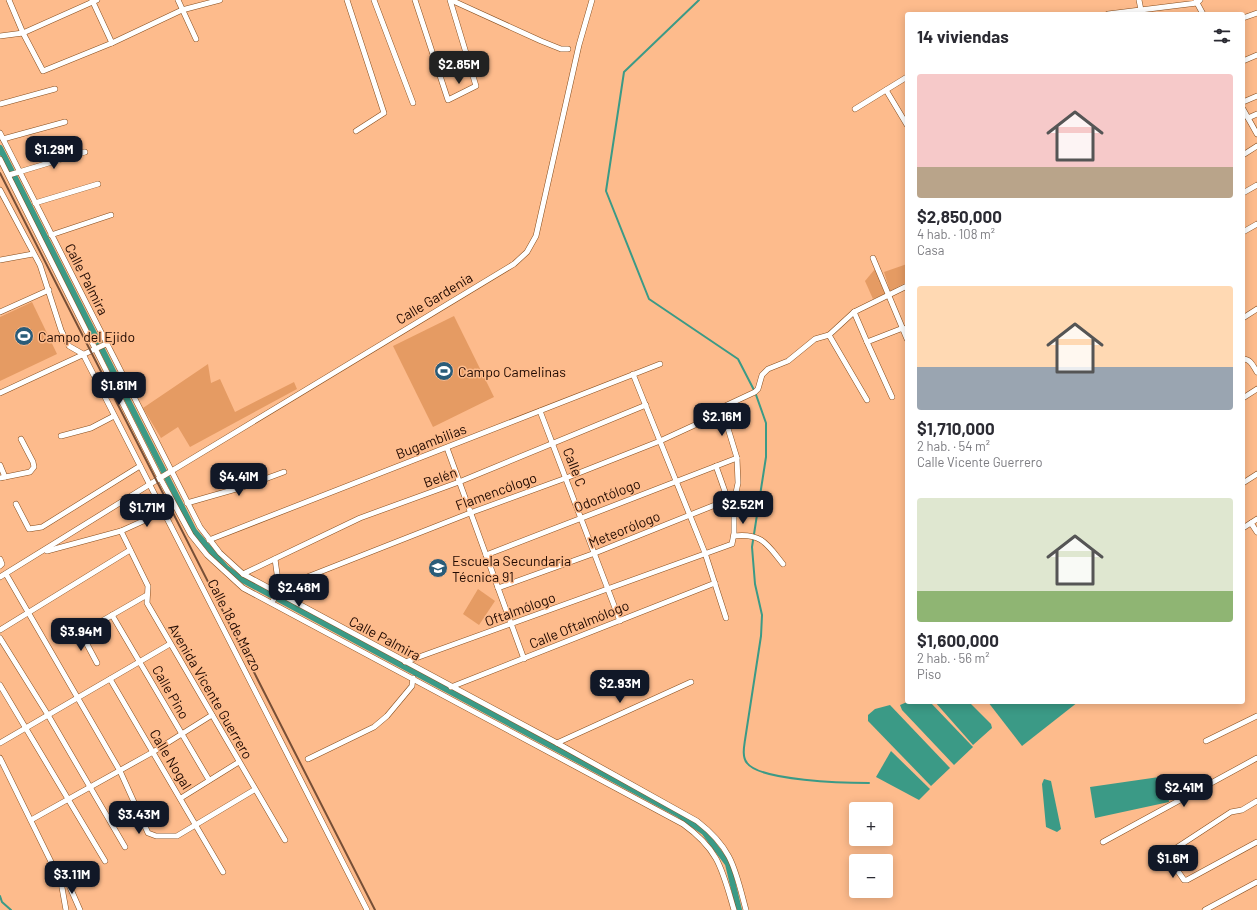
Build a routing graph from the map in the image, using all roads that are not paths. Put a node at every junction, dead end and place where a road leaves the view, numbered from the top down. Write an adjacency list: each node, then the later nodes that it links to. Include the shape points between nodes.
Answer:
1 (9, 0): 18 (street)
2 (178, 0): 12 (street)
3 (220, 0): 12 (street)
4 (347, 0): 38 (street, via 384,113)
5 (374, 0): 30 (street)
6 (415, 0): 7 (street, via 448,100 476,86)
7 (451, 0): 22 (street, via 541,41)
8 (592, 0): 98 (street, Calle Gardenia, via 579,45 536,236 527,252 514,264)
9 (1139, 0): 13 (street)
10 (94, 1): 18 (street); 21 (street)
11 (1198, 1): 13 (street); 15 (street)
12 (182, 10): 20 (street); 21 (street)
13 (1141, 10): 14 (street)
14 (1124, 12)
15 (1202, 12)
16 (1257, 13): 17 (street)
17 (1245, 17)
18 (24, 33): 19 (street); 21 (street, via 44,71)
19 (0, 36)
20 (196, 39)
21 (112, 43)
22 (568, 49)
23 (1257, 56): 24 (street)
24 (1245, 60)
25 (905, 79): 27 (street)
26 (55, 89): 31 (street)
27 (886, 90): 32 (street); 37 (street)
28 (1257, 96): 29 (street)
29 (1245, 101)
30 (413, 103)
31 (0, 104)
32 (855, 110)
33 (1245, 113): 35 (street)
34 (1257, 114): 35 (street)
35 (1248, 118): 40 (street)
36 (65, 122): 41 (street)
37 (905, 122)
38 (356, 131)
39 (0, 133): 41 (street, Calle Palmira)
40 (1257, 134)
41 (3, 139): 46 (street, Calle Palmira)
42 (1257, 146): 44 (street)
43 (85, 152): 46 (street)
44 (1245, 154)
45 (0, 159): 47 (street)
46 (19, 172): 47 (street); 52 (street, Calle Palmira)
47 (9, 175): 58 (street)
48 (98, 184): 52 (street)
49 (1257, 185): 51 (street)
50 (0, 190): 59 (street)
51 (1245, 192)
52 (35, 203): 56 (street, Calle Palmira)
53 (111, 215): 56 (street)
54 (1257, 224): 55 (street)
55 (1245, 231)
56 (51, 235): 57 (street, Calle Palmira)
57 (54, 242): 58 (street); 73 (street, Calle Palmira)
58 (44, 245): 74 (street)
59 (33, 254): 61 (street); 63 (street)
60 (873, 258): 64 (street)
61 (0, 260)
62 (905, 287): 64 (street)
63 (49, 290): 66 (street); 75 (street, via 61,330 69,346)
64 (889, 295): 67 (street); 69 (street)
65 (1257, 309): 68 (street)
66 (0, 312)
67 (854, 312): 71 (street); 72 (street)
68 (1245, 317)
69 (903, 328): 70 (street); 72 (street)
70 (905, 334)
71 (829, 335): 84 (street); 87 (street, Flamencólogo, via 815,339 788,362 768,369 762,374 755,392 731,402 725,406)
72 (867, 342): 82 (street)
73 (106, 344): 74 (street); 98 (street, Calle Palmira)
74 (96, 347): 75 (street); 101 (street)
75 (83, 354): 81 (street); 88 (street, Calle 18 de Marzo)
76 (1245, 359): 78 (street, via 1251,361)
77 (660, 364): 79 (street, Bugambilias)
78 (1257, 372)
79 (633, 374): 85 (street); 86 (street, Bugambilias)
80 (1257, 390): 83 (street)
81 (0, 393)
82 (892, 397)
83 (1245, 397)
84 (867, 400)
85 (646, 406): 91 (street); 92 (street, Belén)
86 (540, 411): 92 (street, Calle C); 93 (street, Bugambilias)
87 (723, 412): 91 (street, Flamencólogo); 94 (street)
88 (114, 416): 89 (street, via 91,428); 96 (street, Calle 18 de Marzo)
89 (61, 436)
90 (21, 439): 102 (street, via 34,462 34,467 30,472)
91 (660, 441): 103 (street, Flamencólogo); 104 (street)
92 (553, 444): 103 (street, Calle C); 105 (street, Belén)
93 (447, 448): 105 (street); 122 (street, Bugambilias)
94 (736, 458): 97 (street, Odontólogo); 108 (street, via 738,483)
95 (0, 465): 102 (street)
96 (140, 466): 107 (street, Calle 18 de Marzo); 111 (street, via 42,527 29,530)
97 (716, 466): 104 (street, Odontólogo); 109 (street)
98 (171, 472): 101 (street, Calle Gardenia); 110 (street, Calle Palmira)
99 (284, 472): 110 (street)
100 (1257, 474): 106 (street)
101 (161, 477): 107 (street, Calle Gardenia); 139 (street, via 191,535 207,556 243,588)
102 (2, 478)
103 (566, 478): 113 (street, Flamencólogo); 115 (street, Calle C)
104 (676, 481): 114 (street); 115 (street, Odontólogo)
105 (459, 482): 113 (street); 129 (street, Belén, via 360,518)
106 (1245, 482)
107 (150, 484): 112 (street, Calle 18 de Marzo); 124 (street, Calle Gardenia)
108 (735, 497): 109 (street, Meteorólogo); 121 (street)
109 (728, 500): 114 (street, Meteorólogo)
110 (187, 503): 122 (street, Calle Palmira)
111 (16, 504)
112 (163, 512): 119 (street); 191 (street, Calle 18 de Marzo)
113 (470, 513): 127 (street); 139 (street, Flamencólogo)
114 (690, 515): 125 (street); 126 (street, Meteorólogo)
115 (581, 518): 126 (street, Calle C); 127 (street, Odontólogo)
116 (1257, 519): 117 (street)
117 (1251, 523): 118 (street); 120 (street)
118 (1245, 527)
119 (121, 531): 123 (street, Avenida Vicente Guerrero); 124 (street)
120 (1257, 532)
121 (734, 536): 125 (street, Oftalmólogo, via 732,544); 130 (street, via 754,537 764,541)
122 (209, 540): 133 (street, Calle Palmira, via 232,566)
123 (130, 550): 138 (street, Avenida Vicente Guerrero, via 148,586); 140 (street)
124 (42, 552): 132 (street, Calle Gardenia)
125 (705, 553): 135 (street); 137 (street, Oftalmólogo)
126 (595, 554): 136 (street, Meteorólogo); 137 (street, Calle C)
127 (486, 555): 136 (street)
128 (0, 559): 131 (street)
129 (275, 559): 133 (street, Belén); 139 (street)
130 (783, 564)
131 (0, 566)
132 (6, 574): 134 (street, Calle Gardenia); 140 (street)
133 (243, 574): 139 (street, Calle Palmira)
134 (0, 577)
135 (715, 584): 142 (street); 143 (street, Calle Oftalmólogo)
136 (498, 588): 144 (street)
137 (608, 589): 143 (street, Calle C); 144 (street, Oftalmólogo)
138 (147, 595): 141 (street); 147 (street, Avenida Vicente Guerrero, via 147,604)
139 (275, 596): 148 (street, Calle Palmira); 148 (street)
140 (29, 613): 145 (street); 158 (street)
141 (112, 615): 150 (street, Calle Pino); 152 (street, via 81,633)
142 (726, 618)
143 (620, 621): 149 (street, Calle Oftalmólogo)
144 (512, 625): 149 (street); 151 (street, Oftalmólogo)
145 (0, 630)
146 (0, 638): 159 (street)
147 (170, 644): 150 (street); 160 (street, Avenida Vicente Guerrero)
148 (375, 652): 151 (street, Calle Palmira); 153 (street)
149 (524, 659): 157 (street, Calle Oftalmólogo)
150 (140, 662): 154 (street); 163 (street, Calle Pino)
151 (405, 662): 157 (street, Calle Palmira)
152 (97, 663)
153 (413, 678): 170 (street, via 412,686 387,716 374,727); 192 (street, via 700,836 712,850 722,870)
154 (110, 679): 158 (street); 167 (street, Calle Nogal)
155 (691, 682): 166 (street)
156 (0, 685): 162 (street)
157 (451, 687): 166 (street, Calle Palmira)
158 (77, 698): 159 (street); 172 (street)
159 (48, 715): 162 (street); 174 (street)
160 (212, 715): 163 (street); 171 (street, Avenida Vicente Guerrero)
161 (1257, 716): 164 (street)
162 (25, 728): 165 (street); 177 (street)
163 (182, 734): 167 (street); 173 (street, Calle Pino)
164 (1206, 741)
165 (0, 743)
166 (557, 743): 193 (street, Calle Palmira, via 687,814 716,837 735,866)
167 (153, 752): 172 (street); 176 (street, Calle Nogal)
168 (0, 758): 179 (street)
169 (1257, 758): 182 (street)
170 (308, 759)
171 (239, 762): 173 (street); 175 (street, Avenida Vicente Guerrero)
172 (120, 770): 174 (street); 180 (street, via 148,833 173,837)
173 (209, 780): 176 (street)
174 (90, 787): 177 (street); 184 (street)
175 (254, 790): 180 (street); 181 (street, Avenida Vicente Guerrero)
176 (181, 798): 180 (street, Calle Nogal)
177 (68, 800): 179 (street); 185 (street)
178 (1257, 801): 183 (street, via 1242,810 1231,812 1170,852 1169,858 1184,880 1187,880)
179 (31, 820): 187 (street)
180 (195, 825): 186 (street, Calle Nogal)
181 (285, 840)
182 (1103, 842)
183 (1257, 842)
184 (125, 847)
185 (105, 861)
186 (223, 872)
187 (61, 882): 189 (street); 190 (street, via 69,885)
188 (1257, 882): 194 (street)
189 (66, 910)
190 (80, 910)
191 (367, 910)
192 (734, 910)
193 (746, 910)
194 (1205, 910)

